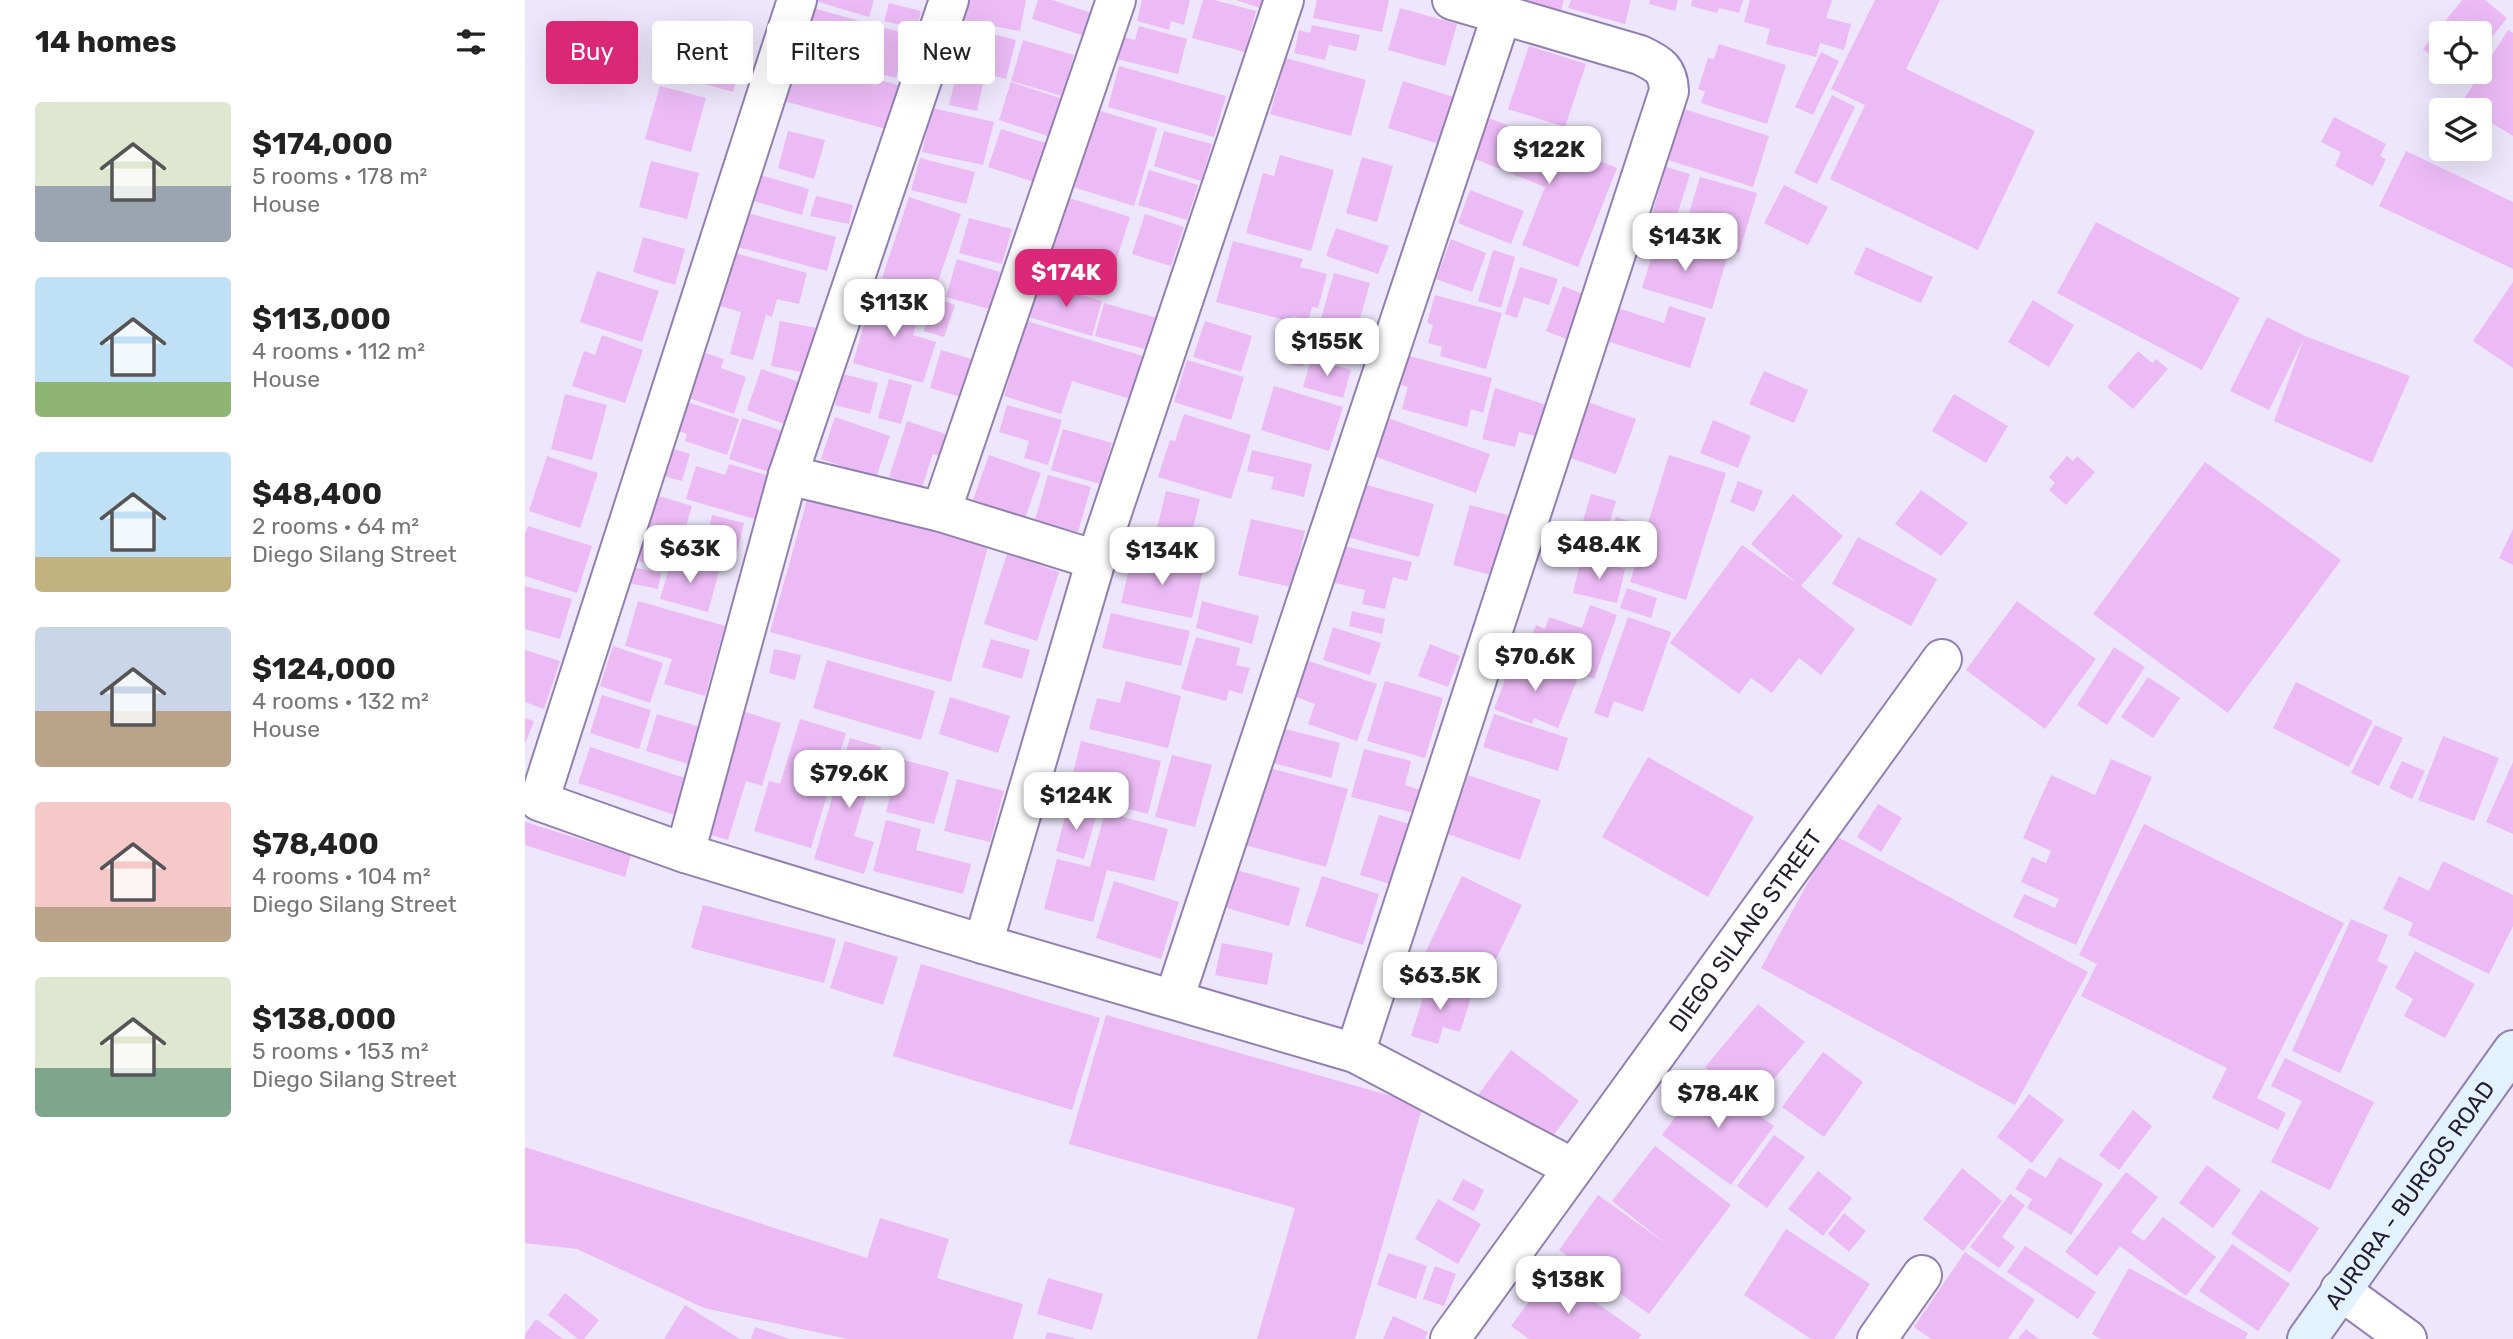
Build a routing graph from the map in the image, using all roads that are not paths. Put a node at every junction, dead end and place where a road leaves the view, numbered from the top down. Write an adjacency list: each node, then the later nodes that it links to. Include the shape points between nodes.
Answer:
1 (797, 0): 11 (street)
2 (949, 0): 7 (street)
3 (1116, 0): 8 (street)
4 (1284, 0): 9 (street)
5 (1452, 0): 6 (street)
6 (1502, 14): 14 (street); 16 (street, via 1640,55 1659,64 1668,75 1669,91)
7 (788, 475): 8 (street); 12 (street)
8 (941, 512): 9 (street)
9 (1096, 560): 13 (street)
10 (1942, 659): 17 (street, DIEGO SILANG STREET)
11 (532, 800): 12 (street)
12 (685, 853): 13 (street)
13 (983, 944): 14 (street)
14 (1174, 999): 16 (street)
15 (2513, 1050): 19 (main road, AURORA - BURGOS ROAD)
16 (1355, 1053): 17 (street)
17 (1573, 1168): 20 (street, DIEGO SILANG STREET)
18 (1922, 1275): 21 (street)
19 (2340, 1290): 22 (main road, AURORA - BURGOS ROAD); 23 (street)
20 (1450, 1339)
21 (1877, 1339)
22 (2307, 1339)
23 (2407, 1339)

